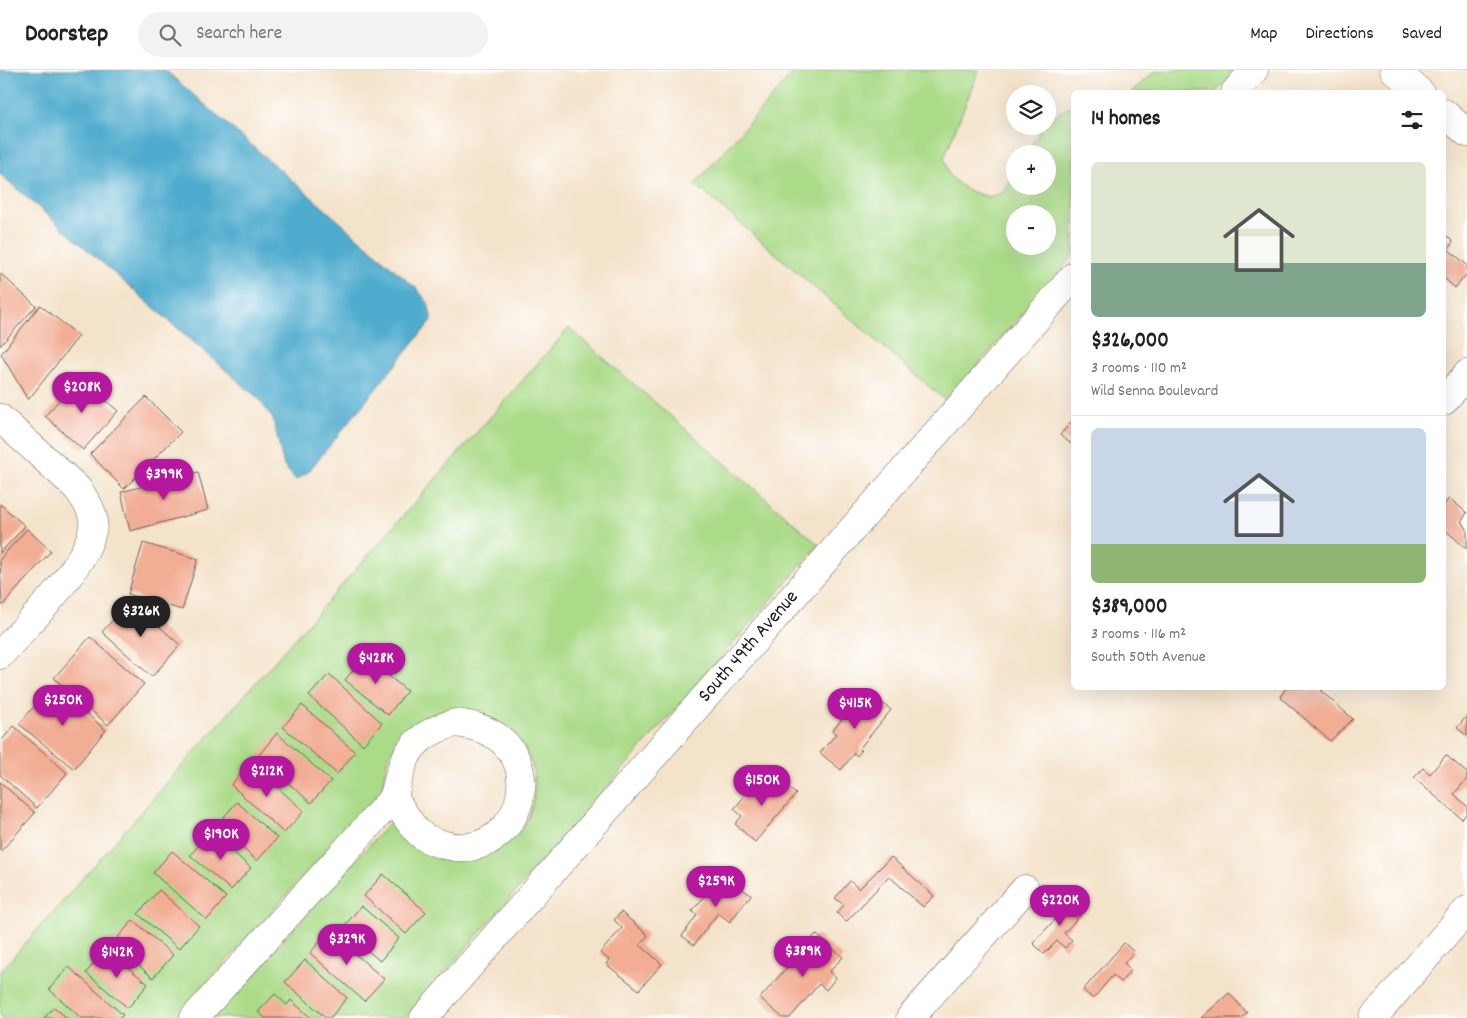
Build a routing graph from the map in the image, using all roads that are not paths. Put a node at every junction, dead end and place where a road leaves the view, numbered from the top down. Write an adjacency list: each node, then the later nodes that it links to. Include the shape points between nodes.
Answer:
1 (1254, 70): 3 (street)
2 (1394, 70): 4 (street)
3 (1237, 90)
4 (1418, 90)
5 (1446, 115): 6 (street)
6 (1467, 133)
7 (1071, 279): 16 (street, South 49th Avenue)
8 (1467, 374): 9 (street)
9 (1446, 399)
10 (0, 418): 11 (street, via 77,488 93,519 89,542 76,568)
11 (0, 655)
12 (394, 797): 12 (street, via 404,757 417,740 434,728 455,723 476,725 495,734 510,748 520,768 522,787 518,807 508,824 493,838 475,846 455,848 435,843 418,832); 15 (street)
13 (1025, 889): 17 (street)
14 (1467, 910): 18 (street)
15 (194, 1018)
16 (424, 1018)
17 (910, 1018)
18 (1373, 1018)

